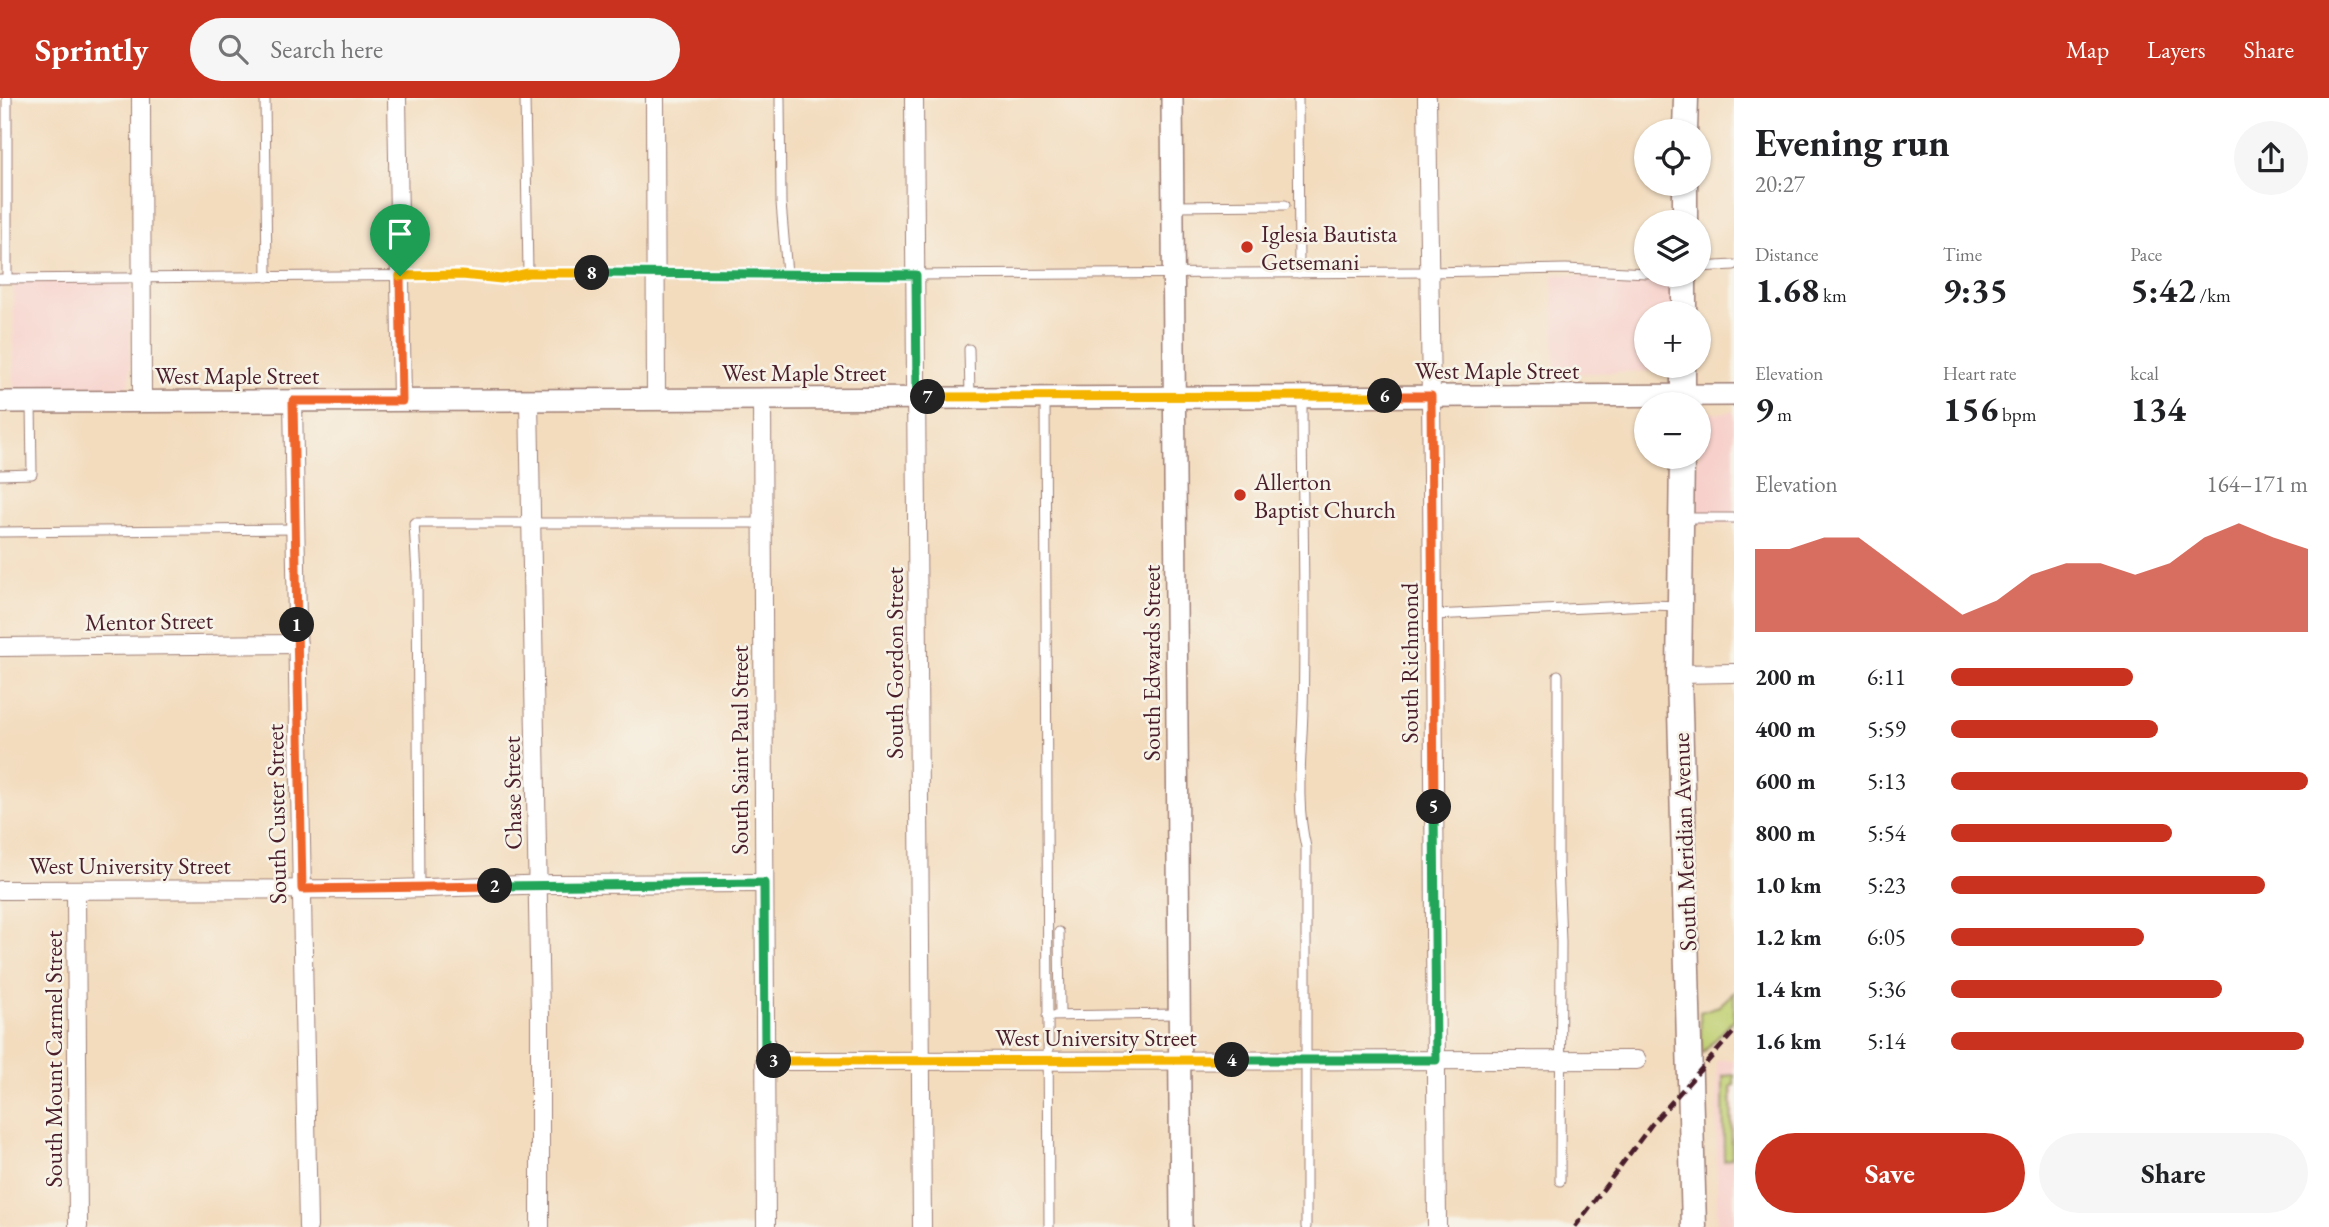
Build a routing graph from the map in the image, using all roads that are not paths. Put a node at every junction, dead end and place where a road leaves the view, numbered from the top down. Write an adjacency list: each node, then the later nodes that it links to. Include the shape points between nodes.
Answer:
1 (7, 98): 29 (lane)
2 (141, 98): 28 (street)
3 (265, 98): 27 (lane)
4 (397, 98): 26 (street)
5 (525, 98): 20 (lane)
6 (655, 98): 23 (street)
7 (780, 98): 24 (lane)
8 (914, 98): 25 (street, South Gordon Street)
9 (1172, 98): 15 (street, South Edwards Street)
10 (1298, 98): 22 (lane)
11 (1427, 98): 18 (street, South Richmond)
12 (1686, 98): 13 (main road)
13 (1685, 119)
14 (1285, 205): 15 (lane)
15 (1174, 206): 21 (street, South Edwards Street)
16 (1734, 265): 17 (lane)
17 (1711, 266)
18 (1429, 272): 19 (lane); 22 (lane); 32 (street, South Richmond)
19 (1634, 272)
20 (528, 273): 23 (lane); 26 (lane, via 501,279)
21 (1175, 273): 22 (lane); 25 (lane); 36 (street, South Edwards Street)
22 (1299, 273)
23 (656, 274): 24 (lane); 40 (street)
24 (787, 274): 25 (lane)
25 (916, 275): 33 (street, South Gordon Street)
26 (400, 276): 27 (lane); 45 (street)
27 (267, 277): 28 (lane)
28 (142, 278): 29 (lane); 43 (street)
29 (4, 279)
30 (969, 349): 34 (lane)
31 (1734, 395): 38 (street, West Maple Street)
32 (1431, 396): 37 (street, West Maple Street); 41 (street, West Maple Street); 57 (street, South Richmond)
33 (917, 397): 34 (street, West Maple Street); 39 (street, West Maple Street); 79 (street, South Gordon Street)
34 (970, 397): 35 (street, West Maple Street)
35 (1045, 397): 36 (street, West Maple Street); 71 (lane)
36 (1176, 397): 37 (street, West Maple Street); 70 (street, South Edwards Street)
37 (1302, 397): 73 (lane, via 1303,710 1299,763 1300,821 1306,847)
38 (1711, 397)
39 (762, 398): 40 (street, West Maple Street); 52 (street, South Saint Paul Street)
40 (656, 399): 42 (street, West Maple Street)
41 (1634, 399)
42 (529, 400): 45 (street, West Maple Street); 53 (street, Chase Street)
43 (142, 401): 44 (street, West Maple Street); 47 (street, West Maple Street)
44 (293, 401): 45 (street, West Maple Street); 54 (street, South Custer Street)
45 (402, 401)
46 (0, 402): 47 (street, West Maple Street)
47 (31, 402): 49 (lane, via 32,474)
48 (1682, 469): 50 (main road, South Meridian Avenue)
49 (0, 475)
50 (1681, 518): 51 (lane); 56 (main road, South Meridian Avenue)
51 (1734, 518)
52 (763, 523): 53 (lane); 63 (street, South Saint Paul Street)
53 (532, 524): 64 (street, Chase Street); 65 (lane, via 414,523)
54 (296, 529): 55 (lane); 58 (street, South Custer Street)
55 (0, 532)
56 (1680, 606): 57 (lane); 61 (main road, South Meridian Avenue)
57 (1433, 615): 74 (street, South Richmond)
58 (298, 643): 59 (street, Mentor Street); 66 (street, South Custer Street)
59 (0, 647)
60 (1734, 673): 61 (street)
61 (1679, 674): 91 (main road, South Meridian Avenue)
62 (1558, 675): 75 (lane)
63 (764, 883): 64 (street, West University Street); 77 (street, South Saint Paul Street)
64 (538, 885): 65 (street, West University Street); 84 (street, Chase Street)
65 (419, 888): 66 (street, West University Street)
66 (302, 889): 68 (street, West University Street); 83 (street, South Custer Street)
67 (0, 890): 68 (street, West University Street)
68 (76, 890): 82 (street, South Mount Carmel Street)
69 (1059, 933): 72 (lane)
70 (1178, 1014): 72 (lane); 78 (street, South Edwards Street)
71 (1047, 1016): 72 (lane); 80 (lane)
72 (1060, 1016)
73 (1305, 1060): 74 (street, West University Street); 78 (street, West University Street); 89 (lane)
74 (1436, 1060): 75 (street, West University Street); 90 (street, South Richmond)
75 (1560, 1060): 76 (street, West University Street); 81 (lane)
76 (1637, 1060)
77 (765, 1061): 79 (street, West University Street); 85 (street, South Saint Paul Street)
78 (1179, 1061): 80 (street, West University Street); 88 (street, South Edwards Street)
79 (920, 1062): 80 (street, West University Street); 86 (street, South Gordon Street)
80 (1048, 1062): 87 (lane)
81 (1560, 1181)
82 (79, 1227)
83 (308, 1227)
84 (540, 1227)
85 (766, 1227)
86 (922, 1227)
87 (1049, 1227)
88 (1181, 1227)
89 (1306, 1227)
90 (1437, 1227)
91 (1694, 1227)

